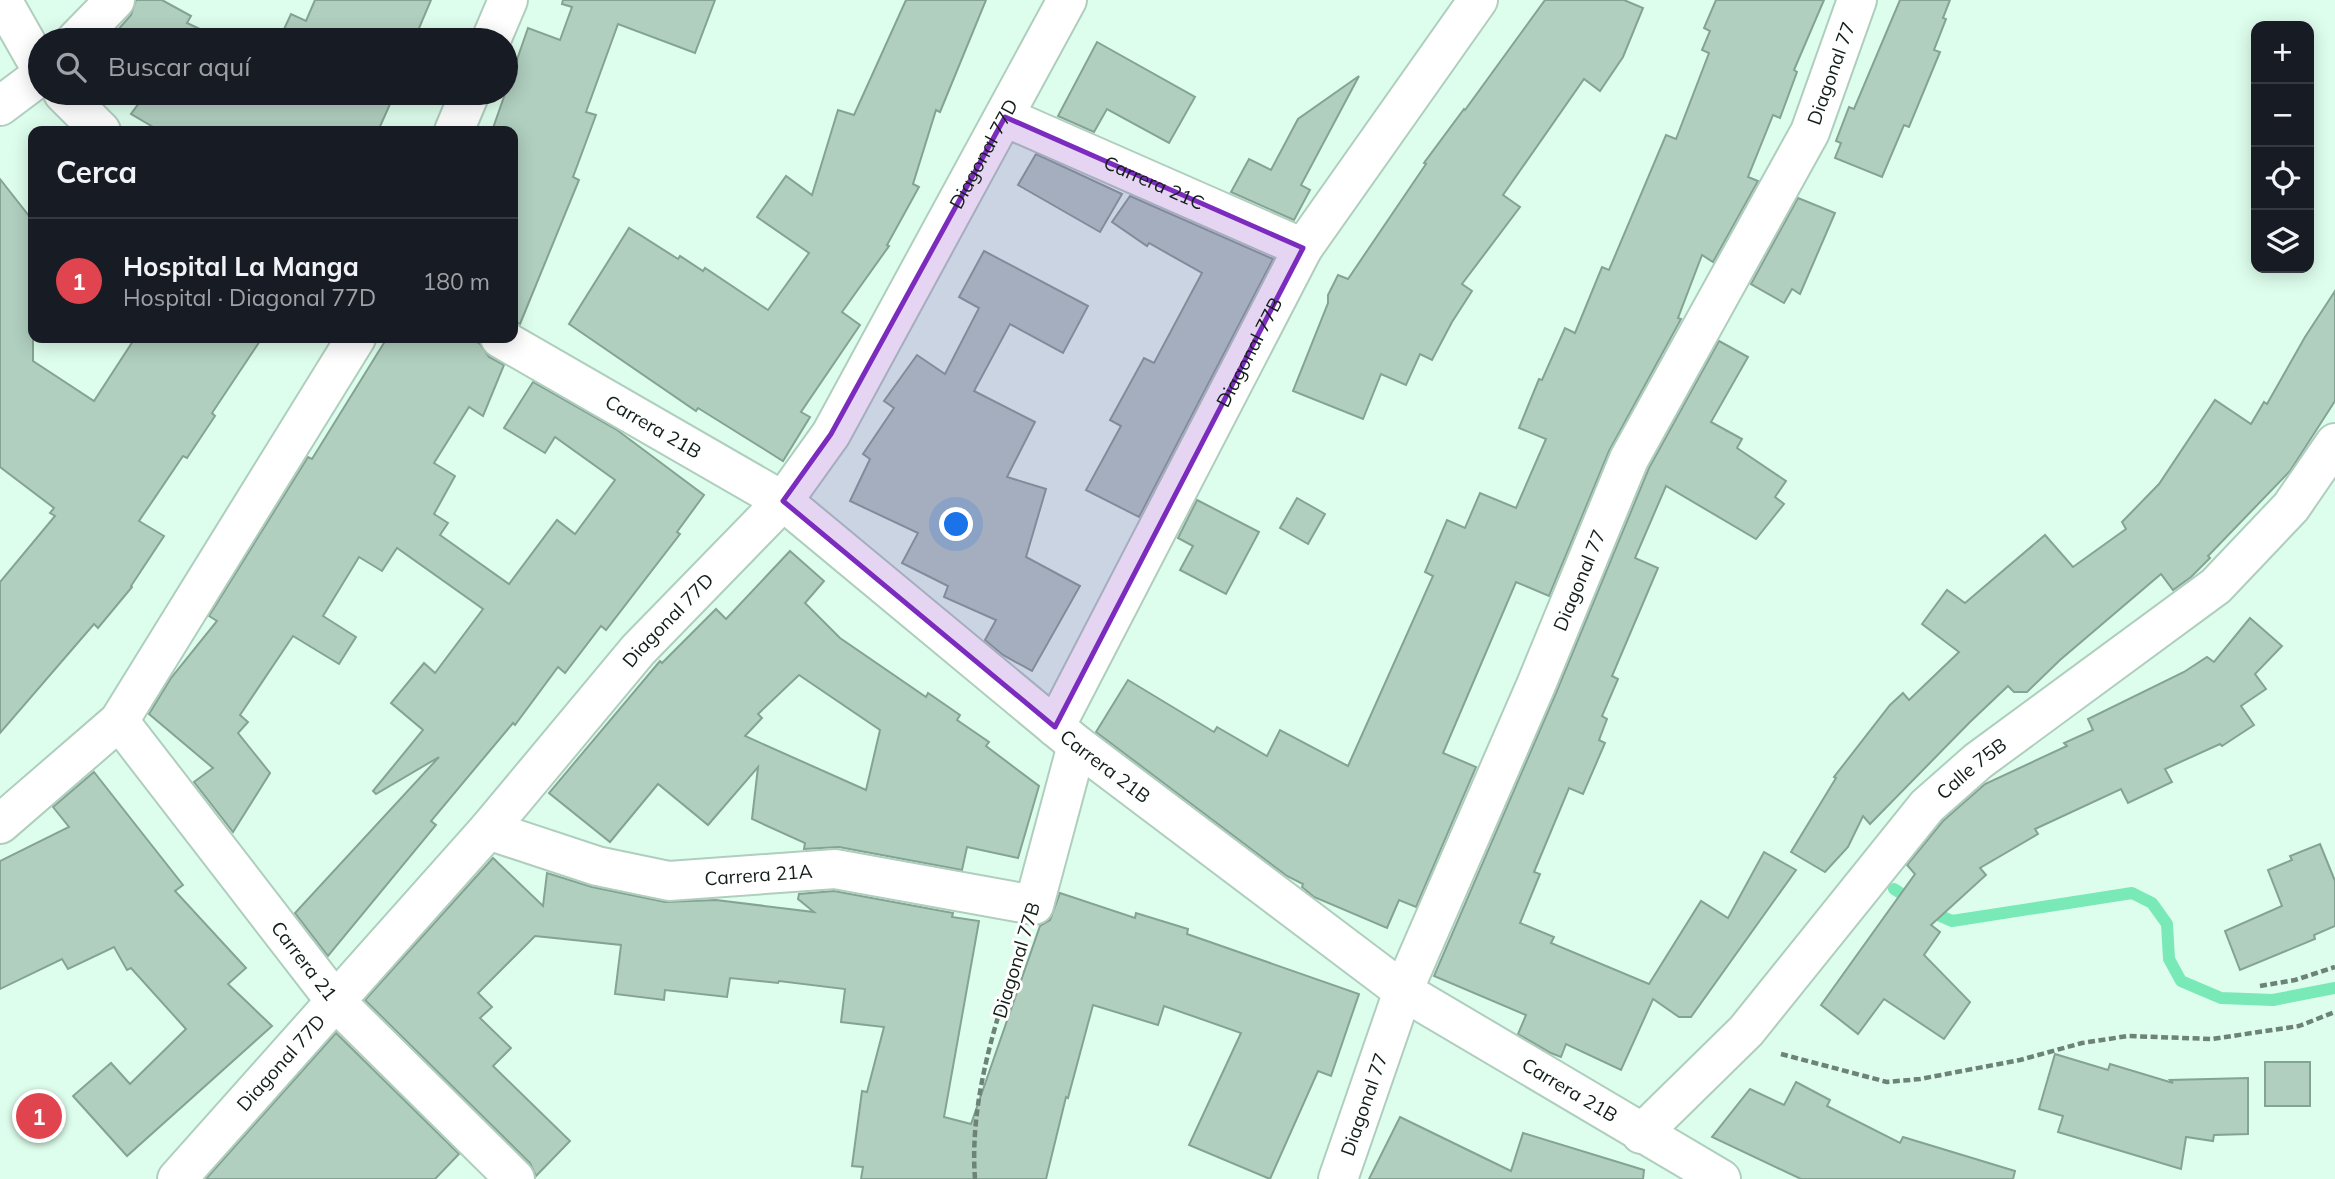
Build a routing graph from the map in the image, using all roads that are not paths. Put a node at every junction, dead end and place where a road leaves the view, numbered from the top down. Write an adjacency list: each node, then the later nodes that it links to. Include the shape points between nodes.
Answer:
1 (2, 0): 9 (street)
2 (115, 0): 7 (street)
3 (508, 0): 8 (street)
4 (1067, 0): 14 (street, Diagonal 77D)
5 (1478, 0): 17 (street, Diagonal 77B)
6 (1857, 0): 27 (street, Diagonal 77, via 1810,132 1629,459)
7 (88, 28)
8 (496, 28)
9 (28, 46)
10 (28, 85): 13 (street)
11 (75, 105): 15 (street)
12 (465, 105): 16 (street)
13 (0, 106)
14 (1005, 117): 17 (street, Carrera 21C); 21 (street, Diagonal 77D, via 831,434)
15 (96, 126)
16 (456, 126)
17 (1303, 248): 23 (street, Diagonal 77B)
18 (353, 343): 22 (street)
19 (509, 343): 21 (street, Carrera 21B)
20 (2335, 443): 29 (street, Calle 75B, via 2291,507 2216,586 1978,761 1927,806 1746,1031)
21 (783, 501): 23 (street, Carrera 21B); 25 (street, Diagonal 77D, via 638,650)
22 (119, 720): 24 (street); 28 (street, Carrera 21)
23 (1066, 736): 26 (street, Diagonal 77B); 27 (street, Carrera 21B)
24 (0, 824)
25 (488, 830): 26 (street, Carrera 21A, via 597,866 669,881 835,869); 28 (street, Diagonal 77D)
26 (1034, 905)
27 (1403, 991): 29 (street, Carrera 21B); 32 (street, Diagonal 77)
28 (336, 1002): 30 (street, Diagonal 77D); 31 (street, Carrera 21)
29 (1641, 1133): 33 (street, Carrera 21B)
30 (177, 1179)
31 (515, 1179)
32 (1338, 1179)
33 (1721, 1179)

